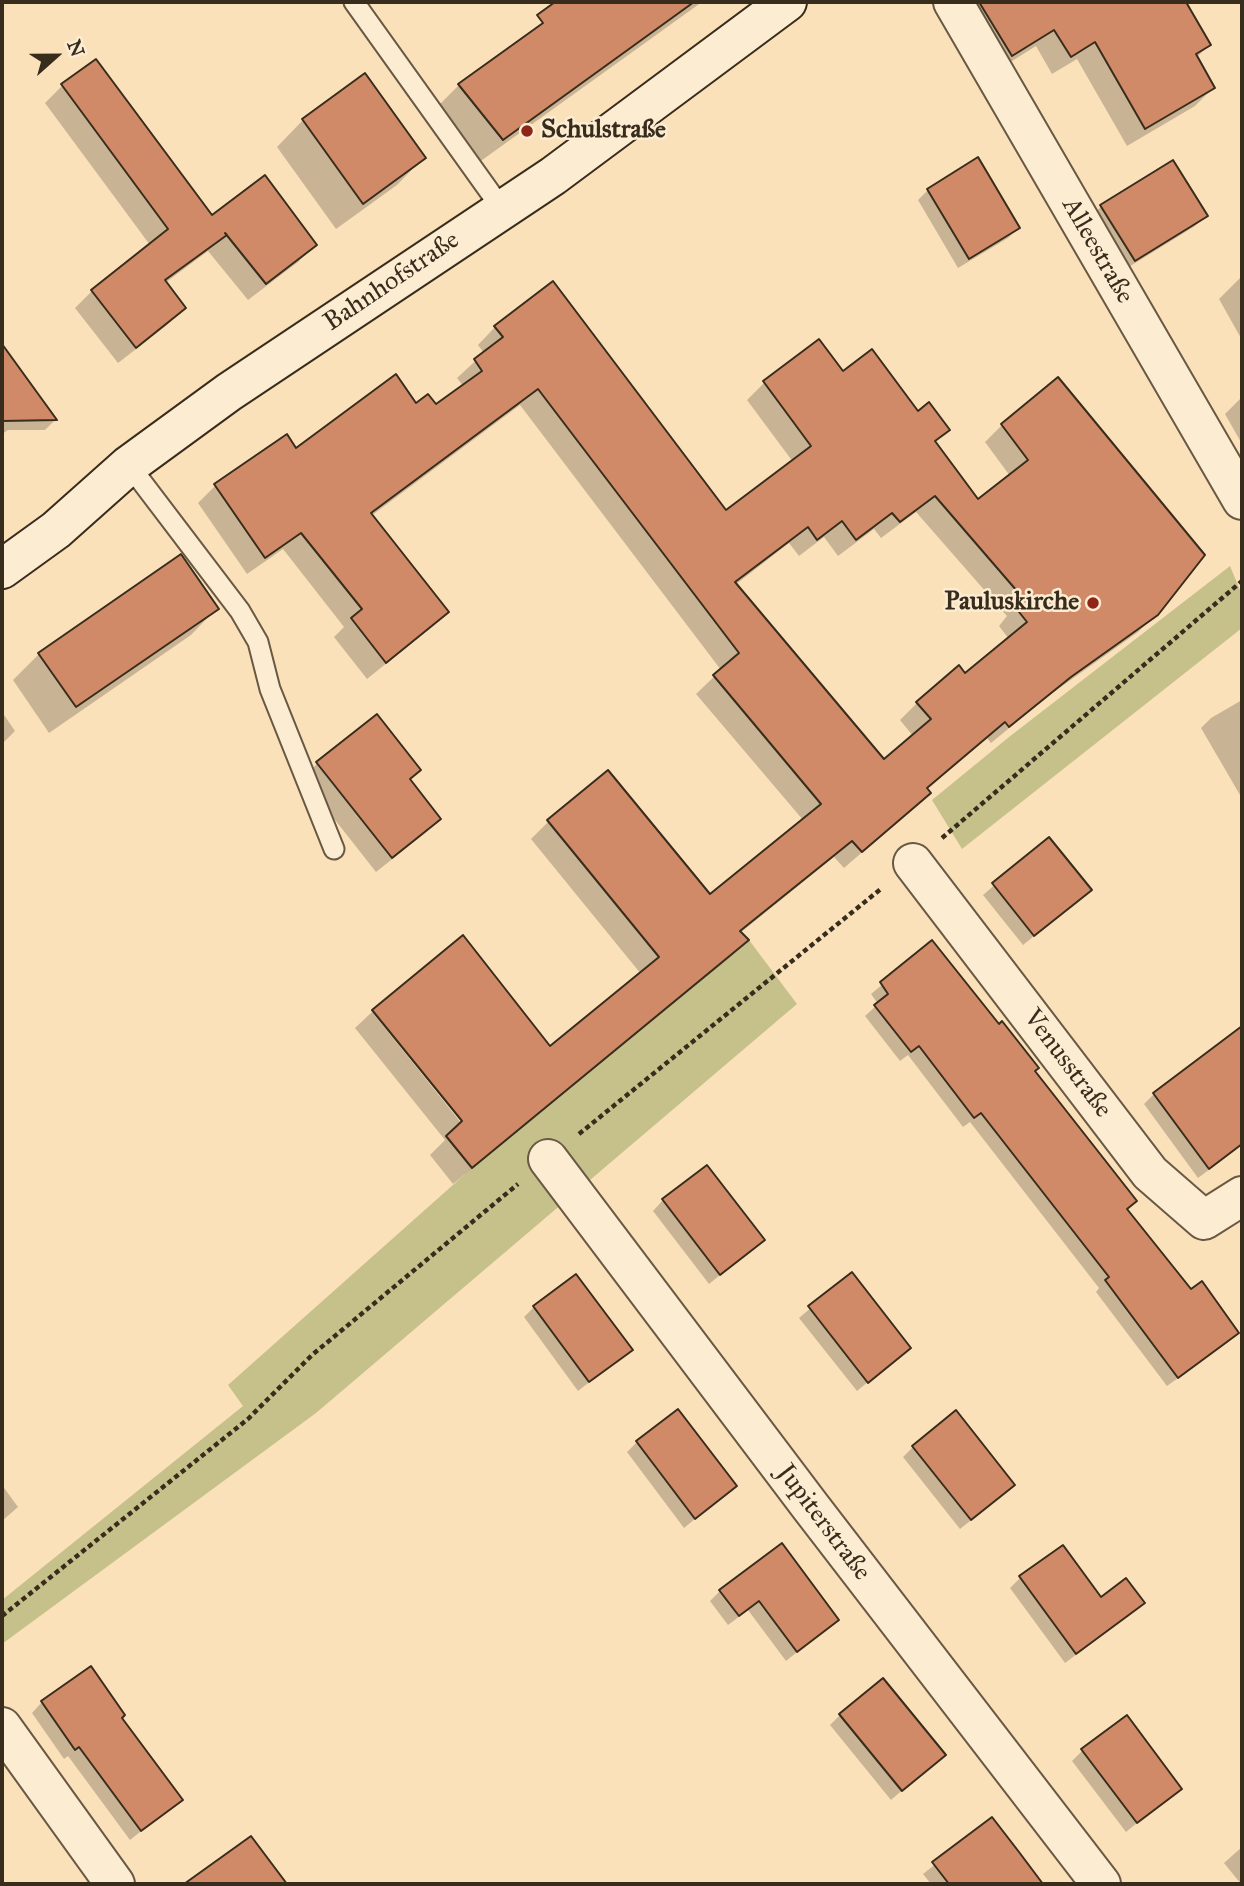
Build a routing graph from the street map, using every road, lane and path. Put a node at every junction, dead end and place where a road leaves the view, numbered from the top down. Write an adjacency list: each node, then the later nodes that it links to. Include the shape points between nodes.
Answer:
1 (354, 2): 4 (lane)
2 (787, 2): 4 (street, Bahnhofstraße)
3 (953, 2): 6 (street, Alleestraße)
4 (502, 209): 5 (street, Bahnhofstraße, via 229,392)
5 (130, 466): 7 (street, Bahnhofstraße); 9 (lane, via 240,611 258,642 270,690)
6 (1242, 500)
7 (2, 569)
8 (1242, 581): 10 (path)
9 (334, 849)
10 (913, 863): 11 (path); 12 (street, Venusstraße, via 1150,1173 1204,1220)
11 (548, 1159): 13 (path, via 312,1355 248,1419); 16 (street, Jupiterstraße)
12 (1242, 1196)
13 (2, 1616)
14 (2, 1727): 15 (street)
15 (115, 1884)
16 (1101, 1884)

